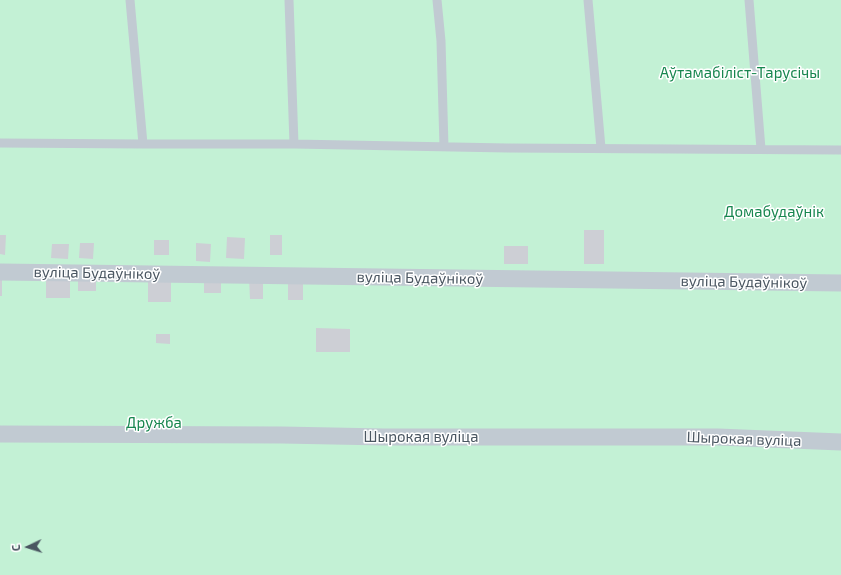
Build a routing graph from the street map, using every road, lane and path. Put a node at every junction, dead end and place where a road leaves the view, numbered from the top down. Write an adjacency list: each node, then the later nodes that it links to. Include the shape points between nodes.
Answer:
1 (130, 0): 7 (lane)
2 (289, 0): 8 (lane)
3 (436, 0): 9 (lane, via 441,41)
4 (588, 0): 10 (lane)
5 (749, 0): 11 (lane)
6 (0, 143): 7 (lane)
7 (143, 144): 8 (lane)
8 (294, 144): 9 (lane)
9 (444, 147): 10 (lane)
10 (601, 148): 11 (lane)
11 (761, 149): 12 (lane)
12 (841, 150)
13 (0, 272): 14 (street, вуліца Будаўнікоў)
14 (841, 284)
15 (0, 434): 16 (street, Шырокая вуліца, via 718,437)
16 (841, 442)

